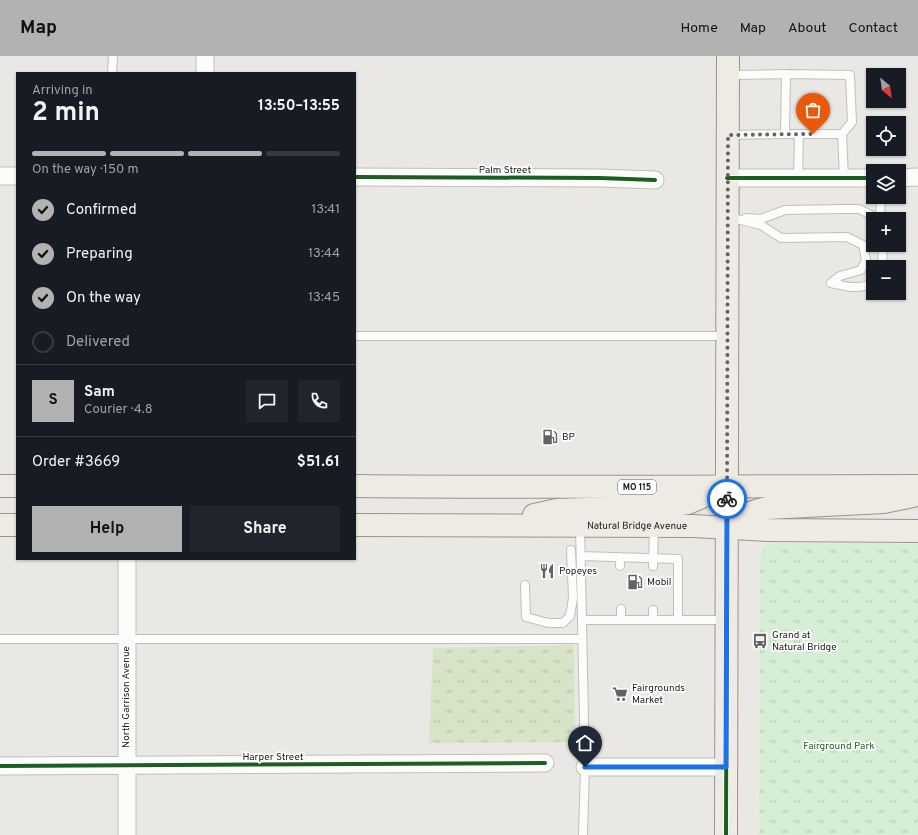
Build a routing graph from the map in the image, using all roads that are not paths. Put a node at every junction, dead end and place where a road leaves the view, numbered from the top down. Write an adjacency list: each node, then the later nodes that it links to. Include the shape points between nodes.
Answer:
1 (112, 56): 4 (lane)
2 (205, 56): 5 (street)
3 (728, 66): 6 (lane); 10 (main road)
4 (112, 72)
5 (205, 72)
6 (786, 74): 7 (lane); 9 (lane, via 850,75 852,122)
7 (785, 134): 8 (lane); 10 (lane)
8 (799, 134): 9 (lane); 15 (lane)
9 (842, 134): 16 (lane)
10 (728, 135): 14 (main road)
11 (0, 176): 12 (street)
12 (16, 176)
13 (356, 177): 20 (street, Palm Street)
14 (728, 178): 15 (street); 22 (main road)
15 (798, 178): 16 (street)
16 (844, 178): 17 (street)
17 (866, 178)
18 (906, 178): 19 (street)
19 (918, 178)
20 (655, 180)
21 (866, 213): 22 (lane, via 842,208 785,210 761,218)
22 (727, 217): 23 (lane, via 761,225 781,238 847,237 863,245); 27 (main road)
23 (866, 260)
24 (866, 260): 25 (lane, via 861,270 840,276 831,283 851,288)
25 (866, 284)
26 (356, 336): 27 (lane)
27 (727, 336): 28 (main road)
28 (727, 485): 29 (main road, MO 115); 30 (main road, MO 115, via 584,488); 34 (main road, via 680,505 557,510); 38 (main road)
29 (918, 486)
30 (357, 487)
31 (918, 495): 38 (main road, via 884,502 767,508 754,511)
32 (0, 524): 35 (main road)
33 (356, 524): 34 (main road, Natural Bridge Avenue)
34 (492, 524): 36 (main road, Natural Bridge Avenue)
35 (16, 525)
36 (580, 525): 37 (main road, Natural Bridge Avenue); 41 (lane)
37 (654, 526): 38 (main road, Natural Bridge Avenue); 44 (lane)
38 (727, 528): 39 (main road, Natural Bridge Avenue); 53 (main road)
39 (918, 531)
40 (572, 550): 46 (lane, via 573,598 570,616 563,623 548,623 526,617)
41 (581, 556): 42 (lane); 49 (lane)
42 (620, 557): 44 (lane); 45 (lane)
43 (127, 560): 54 (street, North Garrison Avenue)
44 (654, 562): 52 (lane, via 678,559)
45 (620, 566)
46 (524, 585)
47 (621, 610): 50 (lane)
48 (653, 610): 51 (lane)
49 (582, 620): 50 (lane); 56 (lane)
50 (621, 620): 51 (lane)
51 (653, 620): 52 (lane)
52 (678, 620): 53 (lane)
53 (726, 620): 61 (main road)
54 (126, 638): 55 (lane); 56 (lane); 59 (street, North Garrison Avenue)
55 (0, 639)
56 (582, 639): 60 (lane)
57 (546, 763): 59 (street, Harper Street)
58 (0, 766): 59 (street, Harper Street)
59 (125, 766): 62 (street, North Garrison Avenue)
60 (585, 767): 61 (street); 63 (lane)
61 (726, 767): 64 (main road)
62 (127, 835)
63 (583, 835)
64 (726, 835)

